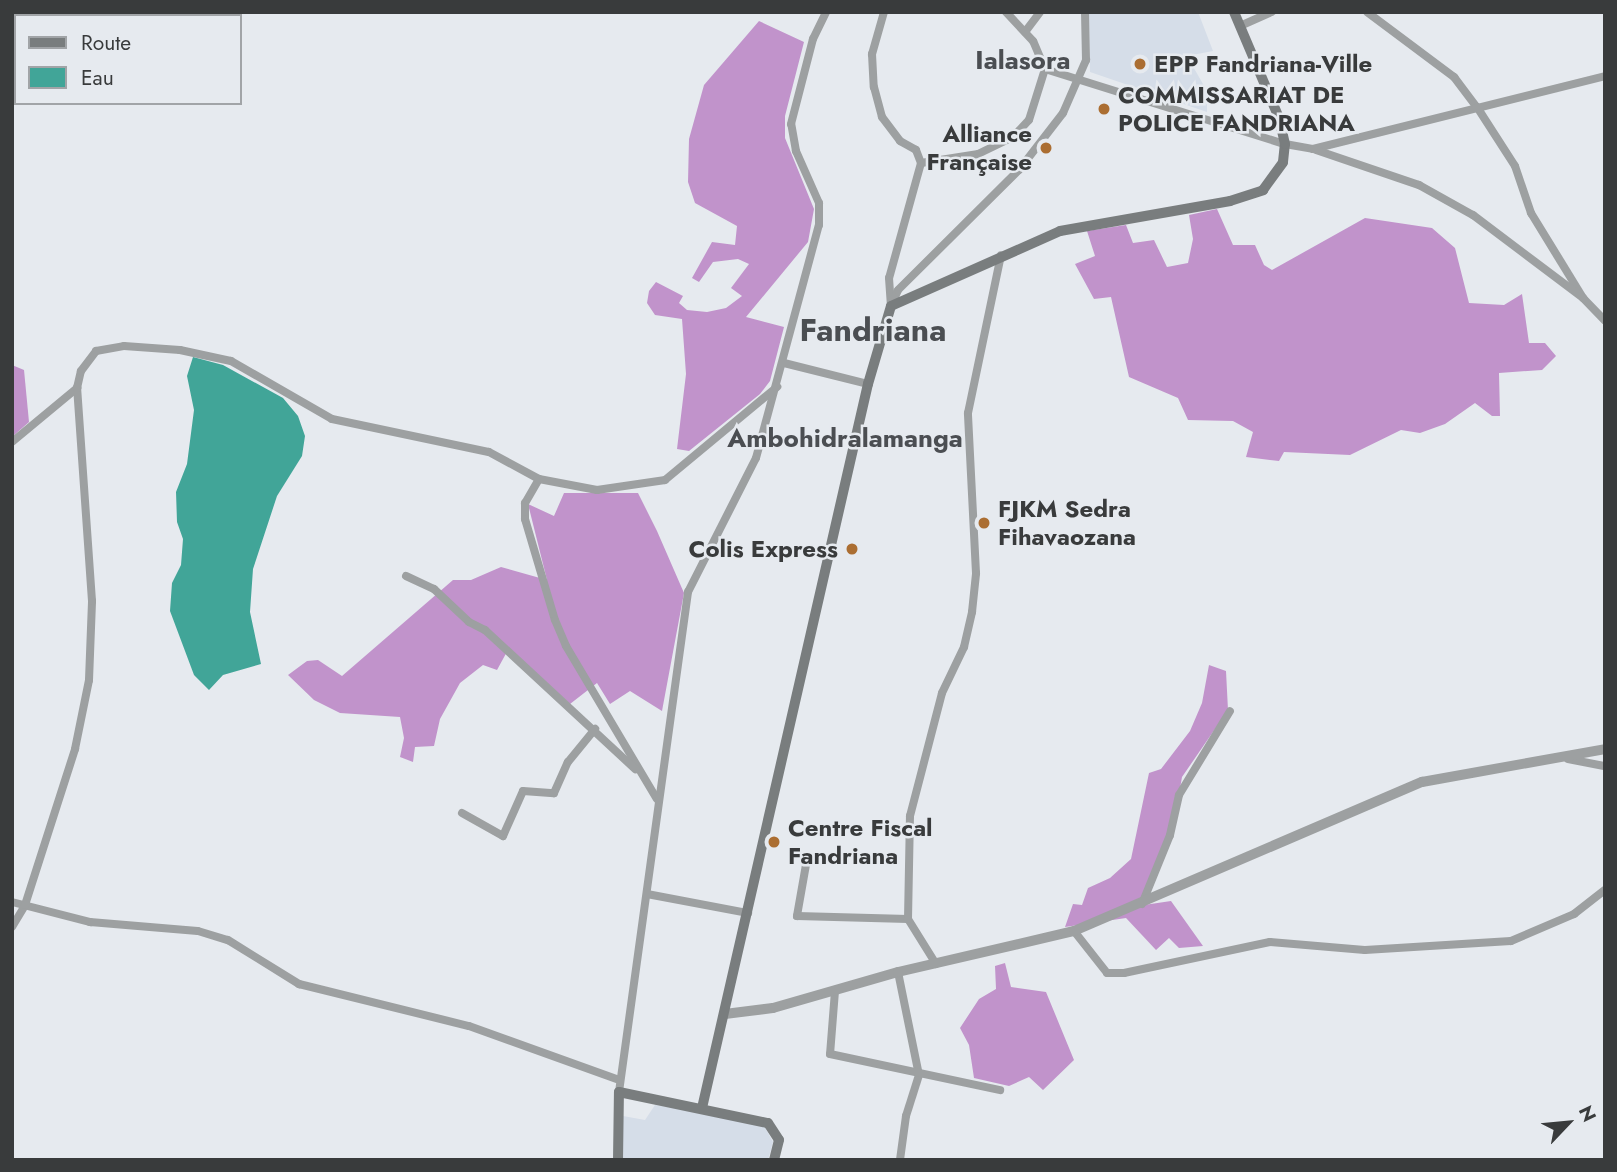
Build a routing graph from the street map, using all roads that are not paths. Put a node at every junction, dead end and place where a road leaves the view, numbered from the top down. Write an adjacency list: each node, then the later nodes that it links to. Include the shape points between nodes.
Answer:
1 (826, 12): 22 (street, via 813,39 791,124 819,213)
2 (884, 12): 17 (street, via 873,54 874,87 882,117 900,141 916,150)
3 (1006, 12): 10 (street)
4 (1040, 12): 10 (street)
5 (1085, 12): 13 (street, via 1087,60)
6 (1234, 12): 9 (main road)
7 (1272, 12): 9 (street)
8 (1367, 12): 14 (street, via 1454,77)
9 (1240, 26): 15 (main road, via 1279,118)
10 (1025, 32): 11 (street)
11 (1045, 69): 13 (street); 17 (street, via 1029,120 1013,137 978,154)
12 (1605, 76): 14 (street)
13 (1081, 78): 15 (street); 20 (street, via 1063,113 1019,170 898,290)
14 (1477, 107): 16 (street); 19 (street, via 1515,166 1531,213)
15 (1285, 144): 16 (street); 18 (main road, via 1283,162 1263,190 1230,201 1060,231)
16 (1313, 149): 19 (street, via 1430,191 1517,245)
17 (921, 163): 20 (street, via 889,278)
18 (1001, 255): 20 (main road); 44 (street, via 968,413 976,573 972,612 964,647 942,692 910,816)
19 (1583, 298): 21 (street)
20 (891, 306): 23 (main road)
21 (1605, 321)
22 (783, 363): 23 (street); 24 (street)
23 (868, 384): 43 (main road)
24 (777, 387): 27 (street, via 676,473 653,484 597,490); 35 (street, via 738,502 715,535 688,592)
25 (77, 388): 26 (street); 27 (street, via 89,357 105,347 199,353 231,361 332,419 489,452); 42 (street, via 92,601 89,680 75,749)
26 (12, 442)
27 (539, 479): 34 (street, via 525,503 525,519 555,620)
28 (406, 576): 30 (street, via 434,589 469,622 485,630)
29 (1230, 711): 41 (street, via 1179,795 1170,835)
30 (595, 729): 34 (street); 36 (street, via 568,762 554,793 523,792 503,836)
31 (1605, 749): 32 (street)
32 (1567, 759): 33 (street); 41 (street, via 1535,761 1396,790)
33 (1605, 766)
34 (641, 775): 35 (street)
35 (657, 799): 39 (street)
36 (462, 813)
37 (807, 859): 44 (street, via 797,916)
38 (1605, 890): 46 (street, via 1574,914 1511,940 1365,950 1270,942 1124,973 1107,972)
39 (648, 894): 43 (street); 52 (street)
40 (12, 902): 42 (street)
41 (1142, 904): 46 (street)
42 (25, 905): 45 (street); 52 (street, via 90,922 198,931 228,940 299,984 468,1026)
43 (748, 913): 50 (main road)
44 (908, 919): 47 (street)
45 (12, 927)
46 (1074, 932): 47 (street)
47 (936, 964): 48 (street)
48 (898, 972): 49 (street); 51 (street)
49 (835, 991): 50 (street, via 773,1008); 51 (street, via 830,1054)
50 (725, 1014): 55 (main road)
51 (919, 1075): 53 (street); 58 (street, via 906,1116)
52 (619, 1080): 54 (street)
53 (1000, 1090)
54 (619, 1093): 55 (main road); 56 (main road)
55 (702, 1108): 57 (main road, via 768,1123 779,1140)
56 (618, 1160)
57 (774, 1160)
58 (900, 1160)

